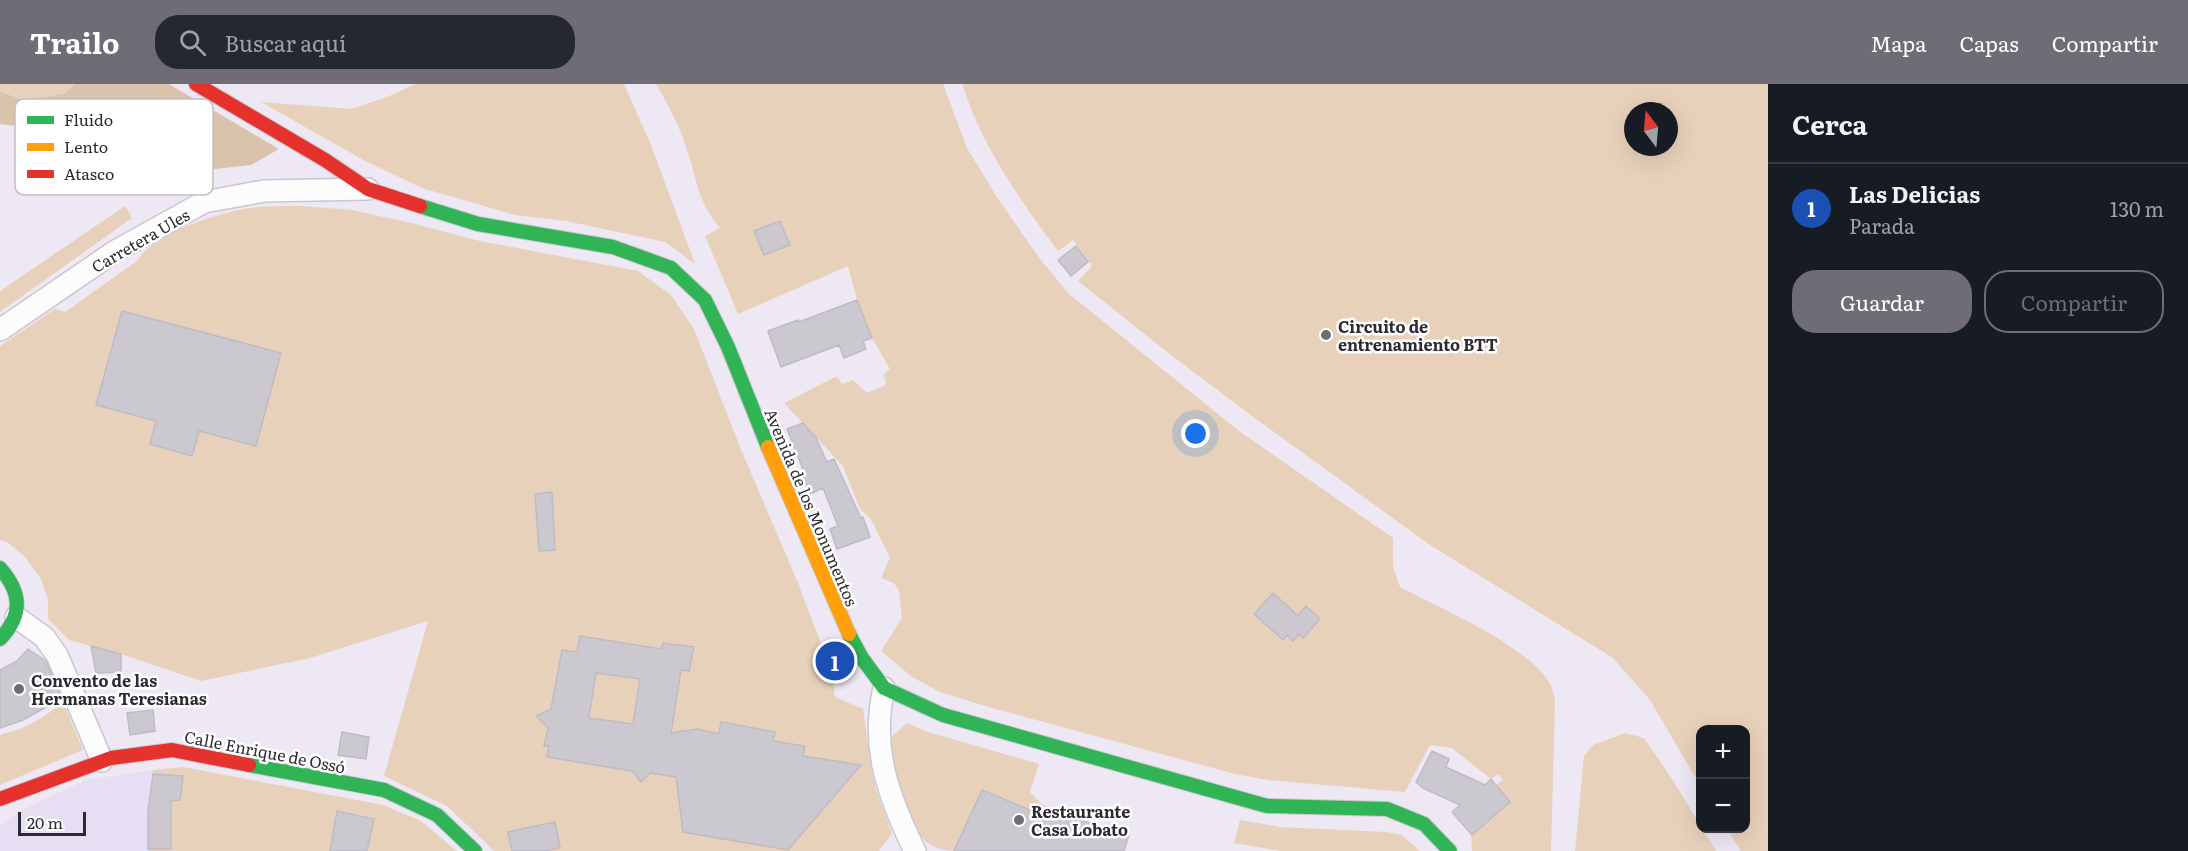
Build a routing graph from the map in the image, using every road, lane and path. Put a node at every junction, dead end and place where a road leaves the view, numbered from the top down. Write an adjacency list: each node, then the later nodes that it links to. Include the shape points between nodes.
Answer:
1 (196, 84): 2 (street, Avenida de los Monumentos)
2 (368, 189): 3 (street, Carretera Ules, via 264,191 204,202 114,252); 7 (street, Avenida de los Monumentos, via 478,224 613,248 671,268 705,300 842,621)
3 (0, 330)
4 (0, 568): 5 (street, via 18,597)
5 (16, 617): 6 (street); 8 (street, via 44,637 57,655)
6 (0, 639)
7 (884, 688): 11 (street, via 878,713 886,778 897,814); 12 (street, Avenida de los Monumentos, via 943,715 1267,806 1388,809 1424,824)
8 (102, 761): 9 (street, Calle Enrique de Ossó); 10 (street, Calle Enrique de Ossó, via 172,750 384,790 437,815)
9 (0, 799)
10 (475, 851)
11 (915, 851)
12 (1450, 851)

